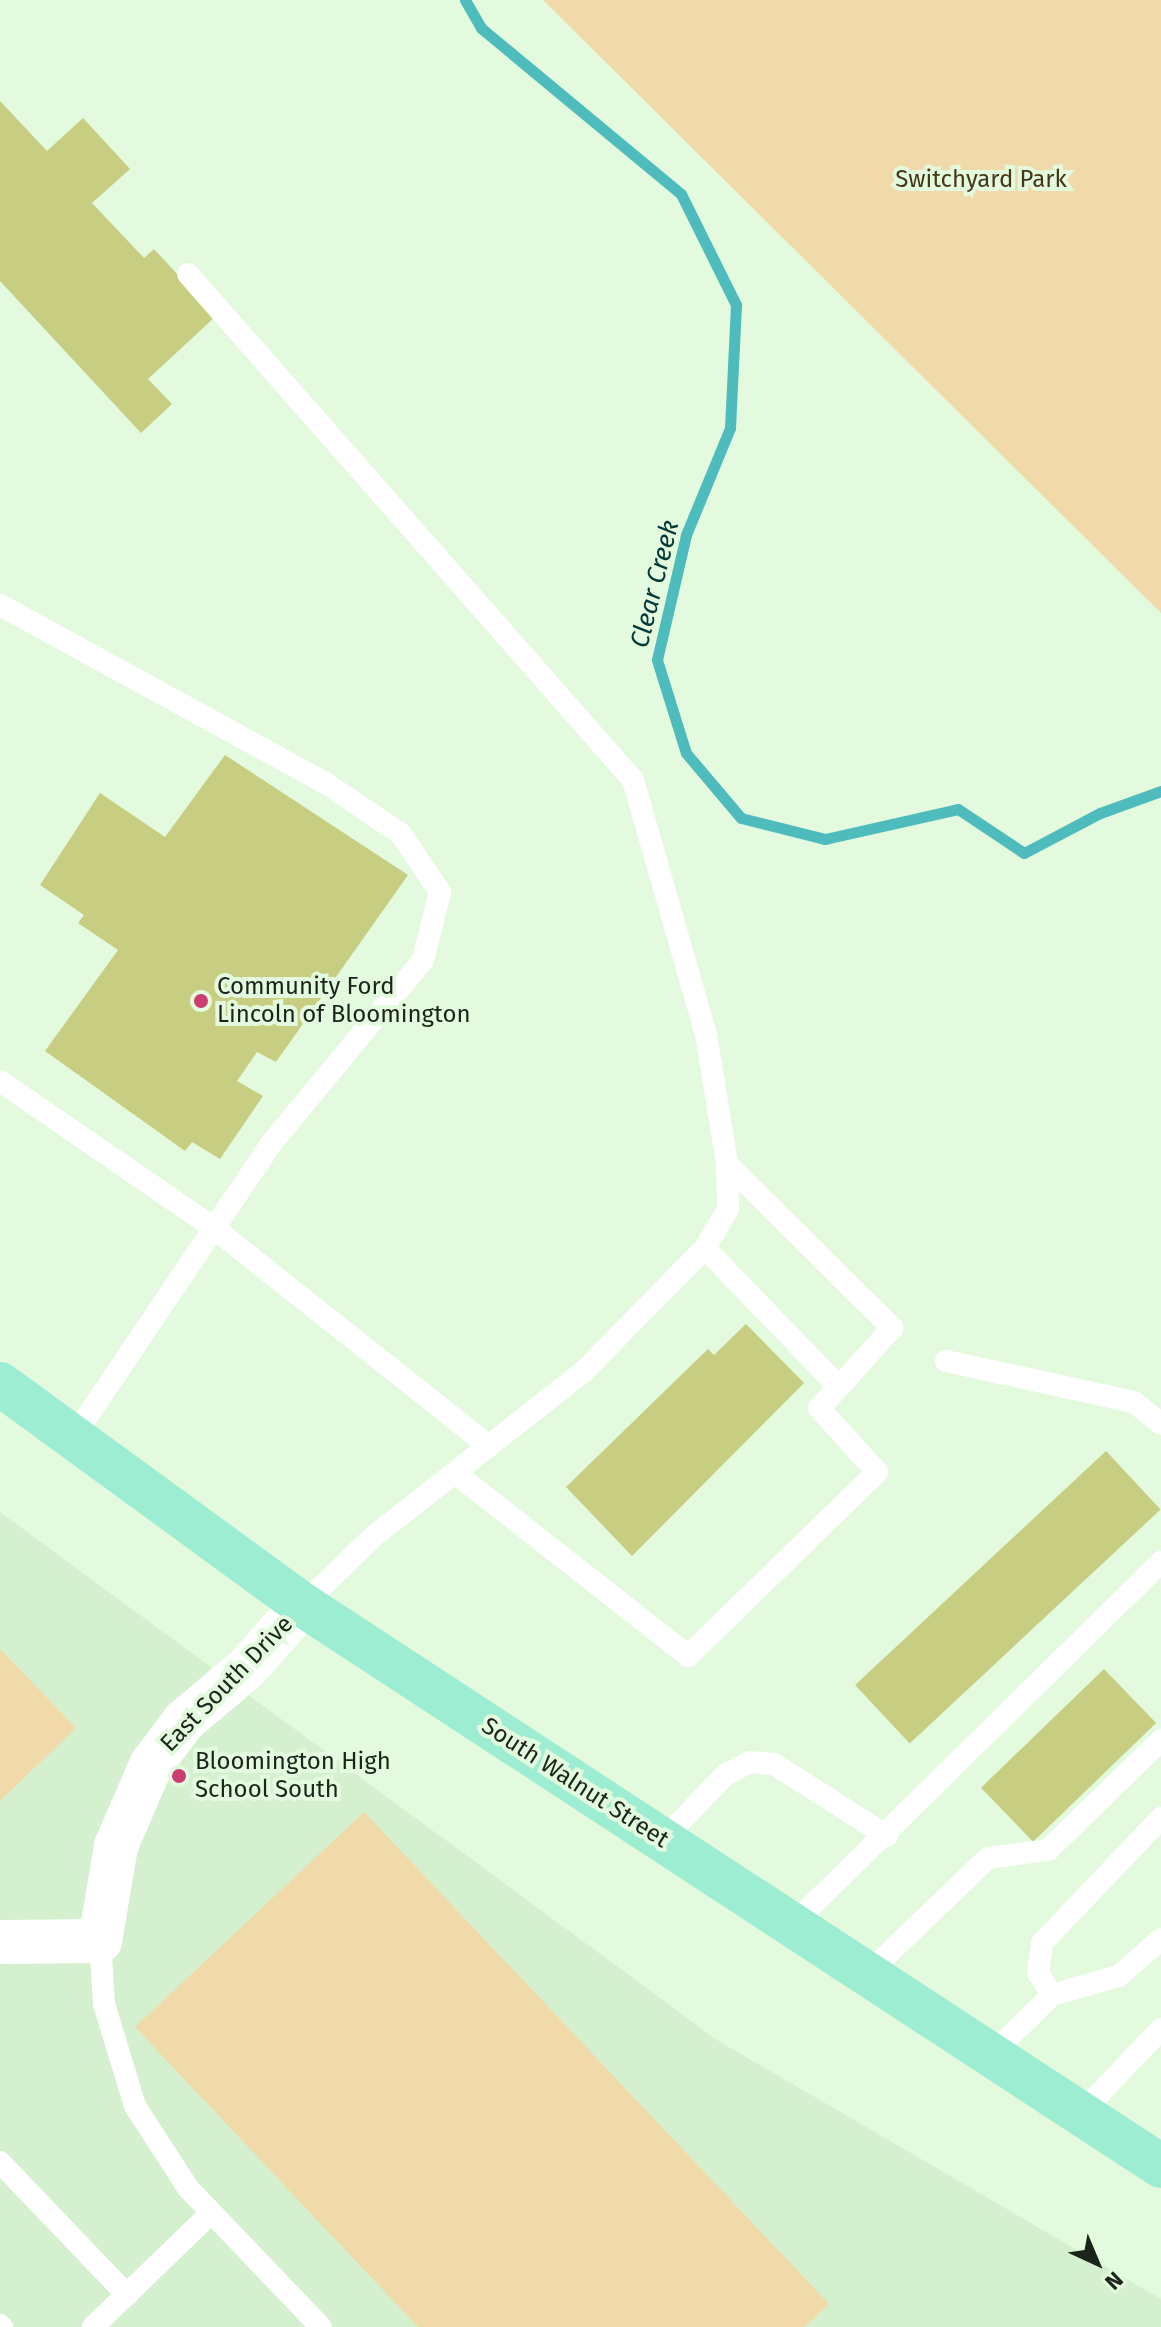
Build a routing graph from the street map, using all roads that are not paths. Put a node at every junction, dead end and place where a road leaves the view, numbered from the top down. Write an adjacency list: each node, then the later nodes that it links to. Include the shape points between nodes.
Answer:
1 (188, 274): 4 (lane, via 386,507 633,780 706,1034)
2 (0, 605): 5 (lane, via 327,784 401,834 440,892 423,960 273,1141)
3 (0, 1081): 5 (lane)
4 (727, 1164): 6 (lane, via 728,1209); 9 (lane, via 892,1328)
5 (215, 1229): 11 (lane); 12 (lane)
6 (705, 1248): 9 (lane); 12 (lane, via 583,1372)
7 (946, 1361): 10 (lane, via 1134,1402)
8 (0, 1384): 11 (main road, South Walnut Street)
9 (839, 1387): 13 (lane, via 819,1408 877,1472 688,1656)
10 (1161, 1424)
11 (73, 1437): 15 (main road, South Walnut Street)
12 (489, 1446): 13 (lane)
13 (455, 1473): 15 (lane, via 375,1535)
14 (1161, 1562): 18 (lane)
15 (303, 1605): 19 (main road, South Walnut Street); 22 (street, East South Drive, via 247,1668 184,1721 151,1765 116,1846)
16 (1161, 1740): 24 (lane, via 1048,1850 988,1858)
17 (1161, 1818): 25 (lane, via 1042,1943 1038,1973)
18 (887, 1836): 19 (lane, via 774,1764 749,1762 725,1775); 20 (lane)
19 (663, 1840): 20 (main road, South Walnut Street)
20 (792, 1925): 24 (main road, South Walnut Street)
21 (1161, 1939): 25 (lane, via 1119,1976)
22 (100, 1941): 23 (street); 31 (lane, via 104,2004 135,2106)
23 (0, 1942)
24 (867, 1974): 27 (main road, South Walnut Street)
25 (1052, 1995): 27 (lane)
26 (1161, 2029): 28 (lane)
27 (991, 2055): 28 (main road, South Walnut Street)
28 (1081, 2113): 30 (main road, South Walnut Street)
29 (0, 2162): 32 (lane)
30 (1161, 2166)
31 (211, 2213): 32 (lane); 33 (lane)
32 (127, 2295): 34 (lane)
33 (311, 2324)
34 (93, 2327)

